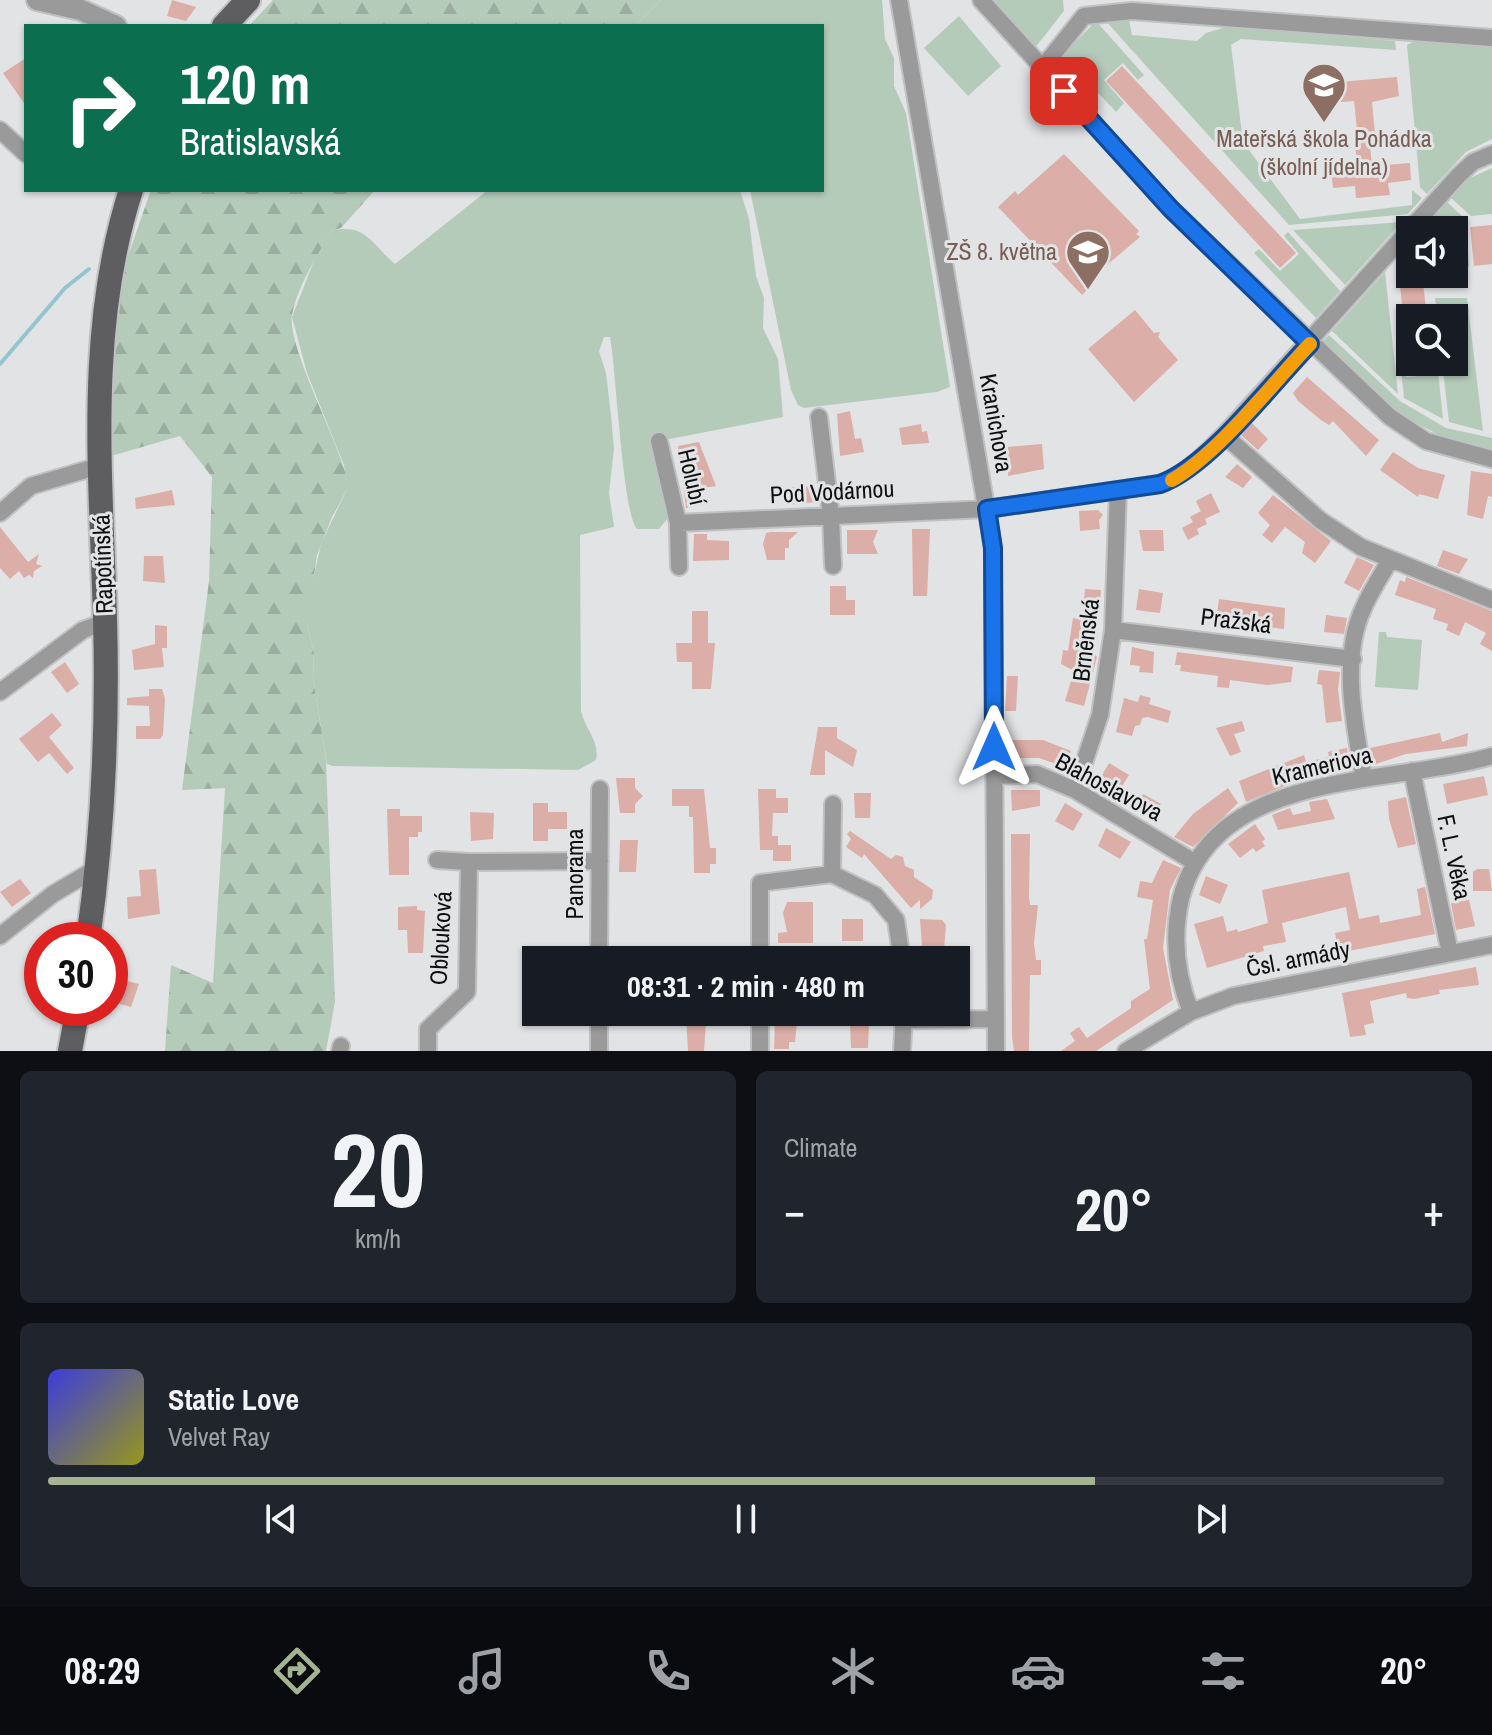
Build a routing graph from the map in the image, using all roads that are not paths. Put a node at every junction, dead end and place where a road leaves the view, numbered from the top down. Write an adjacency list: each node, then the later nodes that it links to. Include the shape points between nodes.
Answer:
1 (37, 0): 5 (street)
2 (248, 0): 6 (main road)
3 (899, 0): 20 (street, Kranichova)
4 (981, 0): 8 (street)
5 (114, 24)
6 (226, 24)
7 (1492, 38): 8 (street, via 1132,11 1092,13)
8 (1043, 67): 13 (street, via 1171,209)
9 (0, 130): 10 (street)
10 (24, 152)
11 (1492, 154): 13 (street, Pod Vodárnou, via 1459,175)
12 (131, 192): 18 (main road, Rapotínská, via 107,289)
13 (1310, 344): 15 (street, Pod Vodárnou); 17 (street, via 1411,432 1445,448)
14 (819, 417): 22 (street)
15 (1224, 435): 19 (street, Pod Vodárnou, via 1173,479); 24 (street, via 1320,520)
16 (659, 441): 23 (street, Holubí)
17 (1492, 459)
18 (99, 466): 21 (street, via 31,486); 28 (main road, Rapotínská)
19 (1118, 491): 20 (street, Pod Vodárnou); 29 (street, Brněnská)
20 (987, 509): 22 (street, Pod Vodárnou); 34 (street, Kranichova, via 993,548)
21 (0, 513)
22 (831, 516): 23 (street, Pod Vodárnou); 25 (street)
23 (678, 523): 26 (street, Holubí)
24 (1390, 560): 27 (street); 30 (street, via 1361,611)
25 (833, 566)
26 (679, 567)
27 (1492, 600)
28 (105, 622): 31 (street, via 83,630); 43 (main road, Rapotínská)
29 (1113, 630): 30 (street, Pražská); 37 (street, Brněnská, via 1100,715)
30 (1353, 659): 35 (street, via 1351,703)
31 (0, 692)
32 (1492, 756): 33 (street, Krameriova)
33 (1412, 771): 35 (street, Krameriova); 51 (street, F. L. Věka)
34 (995, 776): 37 (street, Blahoslavova, via 1037,774); 54 (street, Kranichova)
35 (1364, 779): 42 (street, Krameriova, via 1274,800 1228,826)
36 (600, 789): 40 (street, Panorama)
37 (1075, 790): 42 (street, Blahoslavova)
38 (833, 804): 44 (street)
39 (437, 860): 41 (street, Oblouková)
40 (600, 861): 41 (street, Oblouková); 48 (street, Panorama)
41 (469, 862): 60 (street, Oblouková, via 467,992 428,1029)
42 (1194, 862): 52 (street, Krameriova, via 1178,912 1176,940 1182,989)
43 (97, 868): 45 (main road, Rapotínská); 46 (street)
44 (832, 874): 49 (street, via 760,883); 50 (street, via 875,895 896,920)
45 (90, 922)
46 (0, 936)
47 (1492, 945): 51 (street, Čsl. armády)
48 (599, 946)
49 (760, 946)
50 (900, 946)
51 (1450, 953): 52 (street, Čsl. armády, via 1233,996)
52 (1191, 1012): 65 (street, Čsl. armády)
53 (970, 1018): 54 (street)
54 (996, 1019): 64 (street, Kranichova)
55 (75, 1026): 59 (main road)
56 (599, 1026): 61 (street)
57 (760, 1026): 62 (street)
58 (903, 1026): 63 (street)
59 (70, 1051)
60 (428, 1051)
61 (599, 1051)
62 (760, 1051)
63 (902, 1051)
64 (996, 1051)
65 (1126, 1051)

